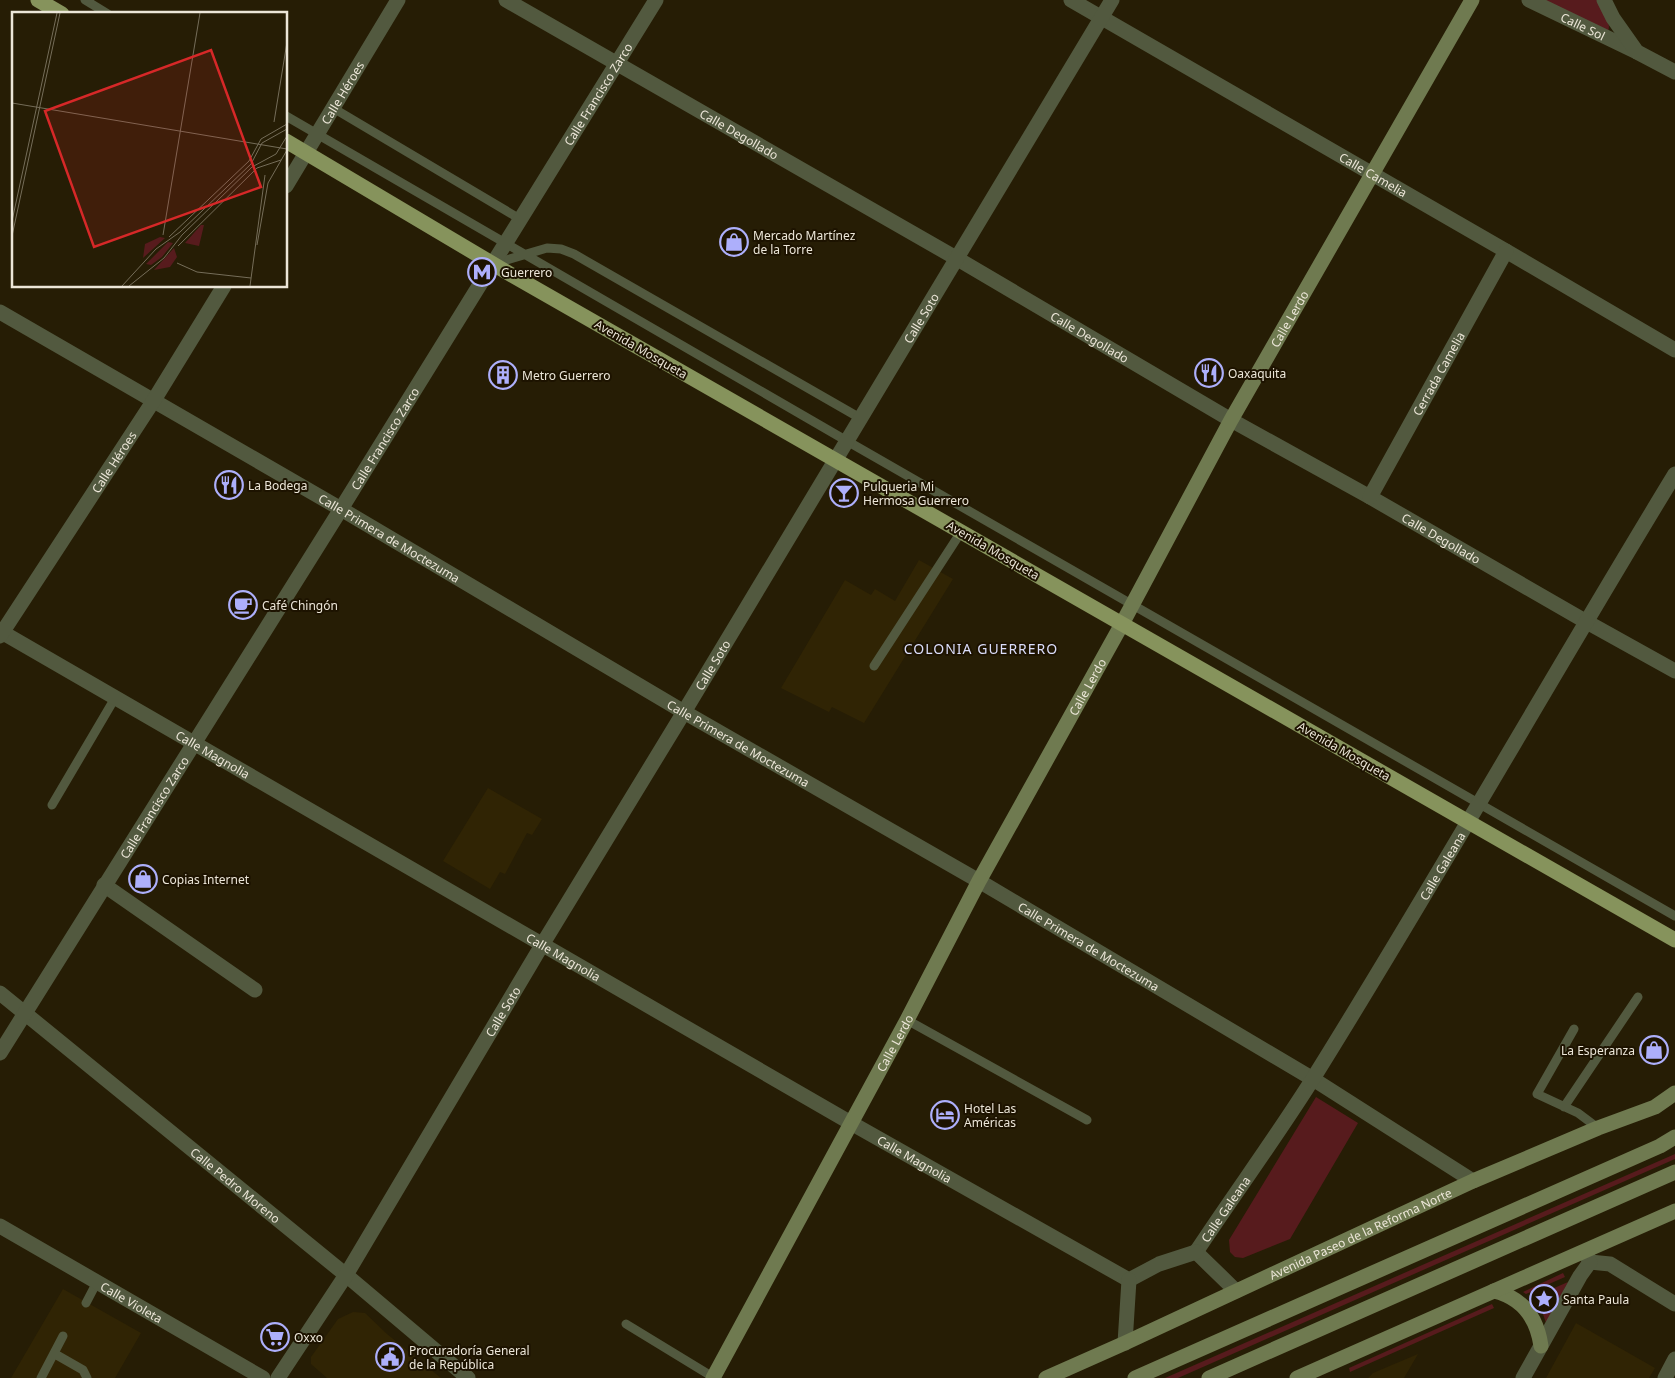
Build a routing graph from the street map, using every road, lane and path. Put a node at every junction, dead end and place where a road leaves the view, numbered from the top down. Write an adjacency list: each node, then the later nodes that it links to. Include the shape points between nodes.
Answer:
1 (38, 0): 11 (main road)
2 (85, 0): 12 (lane)
3 (398, 0): 17 (street, Calle Héroes)
4 (506, 0): 15 (street, Calle Degollado)
5 (656, 0): 15 (street, Calle Francisco Zarco)
6 (1071, 0): 13 (street, Calle Camelia)
7 (1112, 0): 13 (street, Calle Soto)
8 (1472, 0): 22 (street, Calle Lerdo)
9 (1529, 0): 14 (street, Calle Sol)
10 (1604, 0): 14 (street, Calle Sol)
11 (59, 12)
12 (105, 12)
13 (1101, 17): 22 (street, Calle Camelia); 28 (street, Calle Soto)
14 (1637, 52): 16 (street, Calle Sol)
15 (617, 64): 24 (street, Calle Francisco Zarco); 28 (street, Calle Degollado)
16 (1675, 72)
17 (333, 108): 19 (street, Calle Héroes); 24 (lane)
18 (288, 117): 19 (lane)
19 (318, 134): 21 (street, Calle Héroes); 25 (lane)
20 (288, 143): 21 (main road, Avenida Mosqueta)
21 (306, 153): 23 (street, Calle Héroes); 29 (main road, Avenida Mosqueta)
22 (1372, 174): 26 (street, Calle Camelia); 35 (street, Calle Lerdo)
23 (288, 183)
24 (520, 220): 25 (street, Calle Francisco Zarco)
25 (505, 244): 27 (lane); 29 (street, Calle Francisco Zarco)
26 (1506, 251): 32 (street, Calle Camelia); 39 (street, Cerrada Camelia)
27 (524, 255): 29 (lane); 34 (lane, via 547,248 560,248 574,254); 36 (lane)
28 (956, 258): 34 (street, Calle Soto); 35 (street, Calle Degollado)
29 (493, 264): 37 (main road, Avenida Mosqueta); 40 (street, Calle Francisco Zarco)
30 (223, 288): 33 (street, Calle Héroes)
31 (0, 312): 33 (street, Calle Primera de Moctezuma)
32 (1675, 350)
33 (154, 400): 40 (street, Calle Primera de Moctezuma); 45 (street, Calle Héroes)
34 (860, 418): 36 (street, Calle Soto)
35 (1231, 420): 39 (street, Calle Degollado); 42 (street, Calle Lerdo)
36 (847, 441): 37 (street, Calle Soto); 42 (lane)
37 (835, 460): 41 (main road, Avenida Mosqueta); 49 (street, Calle Soto)
38 (1675, 474): 43 (street, Calle Galeana)
39 (1370, 496): 43 (street, Calle Degollado)
40 (341, 509): 49 (street, Calle Primera de Moctezuma); 50 (street, Calle Francisco Zarco)
41 (961, 532): 44 (main road, Avenida Mosqueta); 46 (lane)
42 (1132, 605): 44 (street, Calle Lerdo); 51 (lane)
43 (1585, 621): 47 (street, Calle Degollado); 51 (street, Calle Galeana)
44 (1122, 624): 53 (main road, Avenida Mosqueta); 54 (street, Calle Lerdo)
45 (1, 633): 48 (street, Calle Magnolia)
46 (874, 666)
47 (1675, 671)
48 (115, 698): 50 (street, Calle Magnolia); 52 (lane)
49 (684, 712): 54 (street, Calle Primera de Moctezuma); 58 (street, Calle Soto)
50 (194, 744): 55 (street, Calle Francisco Zarco); 58 (street, Calle Magnolia)
51 (1480, 804): 53 (street, Calle Galeana); 56 (lane)
52 (52, 805)
53 (1469, 822): 57 (main road, Avenida Mosqueta); 66 (street, Calle Galeana)
54 (979, 881): 63 (street, Calle Lerdo); 66 (street, Calle Primera de Moctezuma)
55 (104, 885): 59 (street); 62 (street, Calle Francisco Zarco)
56 (1675, 916)
57 (1675, 940)
58 (542, 945): 70 (street, Calle Magnolia); 79 (street, Calle Soto)
59 (255, 990)
60 (0, 993): 62 (street, Calle Pedro Moreno)
61 (1638, 997): 68 (lane)
62 (24, 1013): 65 (street, Calle Francisco Zarco); 79 (street, Calle Pedro Moreno)
63 (907, 1020): 69 (lane); 70 (street, Calle Lerdo)
64 (1574, 1029): 68 (lane, via 1537,1094)
65 (0, 1053)
66 (1313, 1079): 74 (street, Calle Primera de Moctezuma); 77 (street, Calle Galeana)
67 (1675, 1093): 71 (street, Avenida Paseo de la Reforma Norte, via 1655,1107)
68 (1564, 1107): 71 (lane)
69 (1086, 1120)
70 (851, 1123): 80 (street, Calle Magnolia); 97 (street, Calle Lerdo)
71 (1598, 1128): 74 (street, Avenida Paseo de la Reforma Norte)
72 (1675, 1137): 99 (street)
73 (1675, 1172): 100 (street)
74 (1473, 1181): 83 (street, Avenida Paseo de la Reforma Norte)
75 (1675, 1210): 78 (street)
76 (0, 1226): 81 (street, Calle Violeta)
77 (1196, 1252): 80 (street, via 1159,1264); 83 (street)
78 (1588, 1256): 82 (street); 85 (street, via 1610,1264); 89 (street)
79 (346, 1275): 95 (street, Calle Soto); 96 (street, Calle Pedro Moreno)
80 (1128, 1280): 88 (street)
81 (98, 1282): 84 (lane); 94 (street, Calle Violeta)
82 (1494, 1291): 89 (street, via 1519,1301 1528,1310 1538,1330); 101 (street)
83 (1236, 1292): 88 (street, Avenida Paseo de la Reforma Norte)
84 (86, 1303)
85 (1675, 1304)
86 (626, 1324): 97 (lane)
87 (63, 1336): 90 (lane)
88 (1125, 1343): 98 (street, Avenida Paseo de la Reforma Norte)
89 (1541, 1346): 102 (street)
90 (55, 1354): 92 (lane); 93 (lane, via 83,1370)
91 (1675, 1359): 103 (street)
92 (41, 1378)
93 (87, 1378)
94 (263, 1378)
95 (278, 1378)
96 (468, 1378)
97 (713, 1378)
98 (1046, 1378)
99 (1135, 1378)
100 (1208, 1378)
101 (1298, 1378)
102 (1524, 1378)
103 (1665, 1378)

